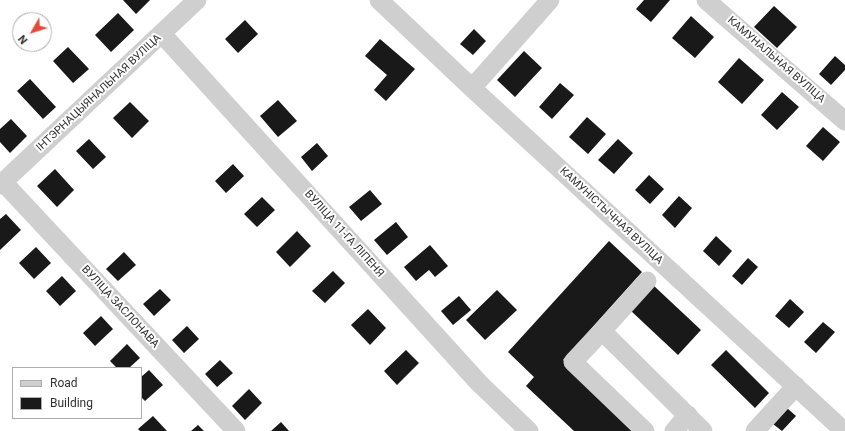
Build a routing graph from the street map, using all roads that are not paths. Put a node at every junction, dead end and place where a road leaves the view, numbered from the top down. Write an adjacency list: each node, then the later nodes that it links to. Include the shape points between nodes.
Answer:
1 (197, 0): 5 (street, ІНТЭРНАЦЫЯНАЛЬНАЯ ВУЛІЦА)
2 (379, 0): 6 (street, КАМУНІСТЫЧНАЯ ВУЛІЦА)
3 (550, 0): 6 (street)
4 (706, 0): 7 (street, КАМУНАЛЬНАЯ ВУЛІЦА)
5 (162, 34): 8 (street, ІНТЭРНАЦЫЯНАЛЬНАЯ ВУЛІЦА); 14 (street, ВУЛІЦА 11-ГА ЛІПЕНЯ, via 479,383)
6 (472, 88): 11 (street, КАМУНІСТЫЧНАЯ ВУЛІЦА)
7 (845, 121)
8 (2, 184): 13 (street, ВУЛІЦА ЗАСЛОНАВА)
9 (647, 281): 10 (street)
10 (602, 331): 12 (street); 15 (street, via 573,362)
11 (796, 386): 18 (street); 19 (street, КАМУНІСТЫЧНАЯ ВУЛІЦА)
12 (688, 416): 16 (street); 17 (street)
13 (236, 431)
14 (529, 431)
15 (645, 431)
16 (674, 431)
17 (703, 431)
18 (755, 431)
19 (844, 431)

